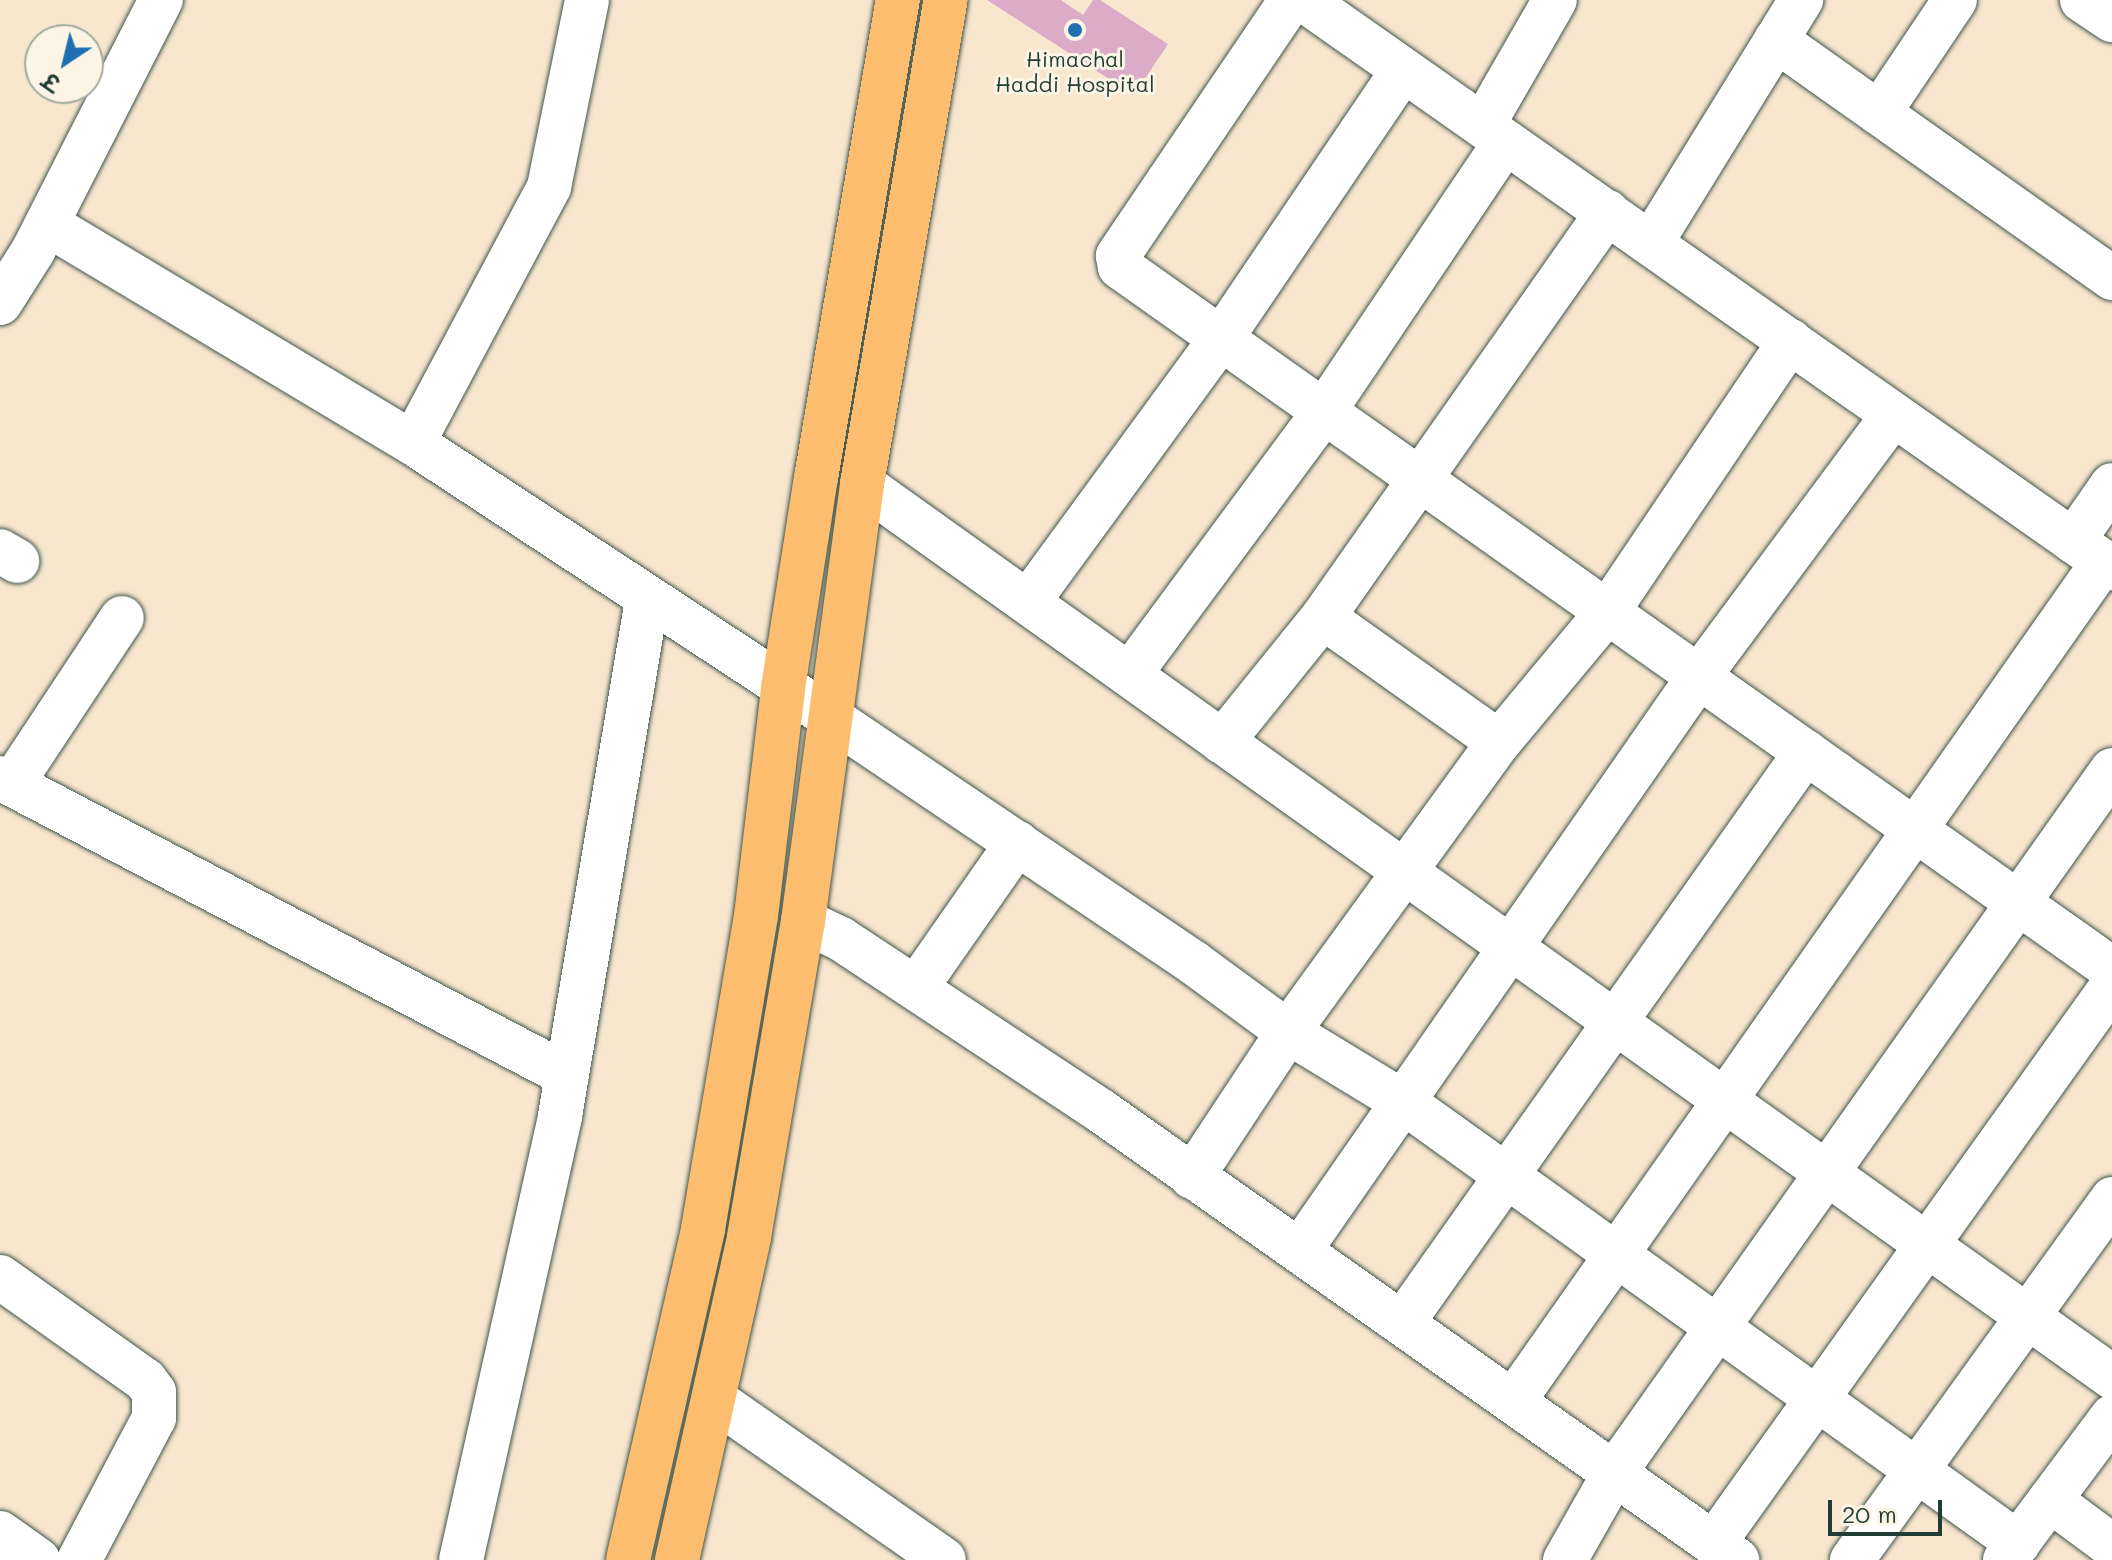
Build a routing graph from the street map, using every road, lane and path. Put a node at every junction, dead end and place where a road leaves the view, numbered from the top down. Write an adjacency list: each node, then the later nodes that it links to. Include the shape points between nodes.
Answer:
1 (161, 0): 16 (street)
2 (587, 0): 24 (street, via 549,187)
3 (898, 0): 36 (main road)
4 (946, 0): 26 (main road)
5 (1555, 0): 14 (street)
6 (1801, 0): 11 (street)
7 (1955, 0): 13 (street)
8 (2082, 0): 10 (street)
9 (1306, 2): 12 (street); 20 (street, via 1118,256 1120,267)
10 (2112, 20)
11 (1776, 40): 13 (street); 17 (street)
12 (1403, 70): 14 (street); 20 (street)
13 (1879, 113): 18 (street)
14 (1494, 133): 15 (street); 22 (street)
15 (1608, 212): 17 (street); 25 (street)
16 (47, 224): 19 (street); 24 (street)
17 (1651, 243): 21 (street)
18 (2112, 278)
19 (0, 303)
20 (1223, 336): 22 (street); 30 (street)
21 (1790, 341): 23 (street); 31 (street)
22 (1325, 410): 25 (street); 34 (street)
23 (1893, 415): 28 (street); 35 (street)
24 (413, 443): 29 (street)
25 (1421, 478): 31 (street); 32 (street)
26 (862, 484): 30 (street); 37 (main road)
27 (2112, 485): 28 (street)
28 (2096, 557): 43 (street)
29 (647, 600): 36 (street); 54 (street)
30 (1028, 602): 34 (street)
31 (1608, 611): 35 (street); 39 (street)
32 (1323, 617): 38 (street); 39 (street)
33 (122, 618): 42 (street)
34 (1130, 674): 38 (street)
35 (1697, 679): 40 (street); 48 (street)
36 (783, 688): 37 (street); 83 (main road, via 756,916 703,1229)
37 (828, 716): 44 (street); 47 (main road)
38 (1222, 742): 45 (street)
39 (1499, 742): 45 (street)
40 (1806, 752): 43 (street); 52 (street)
41 (2112, 770): 46 (street)
42 (6, 781): 54 (street)
43 (1915, 829): 46 (street); 55 (street)
44 (1017, 843): 51 (street); 53 (street)
45 (1408, 873): 48 (street); 53 (street)
46 (2018, 902): 49 (street); 57 (street)
47 (803, 921): 51 (street); 71 (main road)
48 (1511, 946): 52 (street); 56 (street)
49 (2112, 969)
50 (2112, 986): 61 (street)
51 (916, 988): 59 (street)
52 (1616, 1019): 55 (street); 58 (street)
53 (1288, 1032): 56 (street); 59 (street)
54 (567, 1075): 82 (street)
55 (1726, 1098): 57 (street); 63 (street)
56 (1405, 1103): 58 (street); 62 (street)
57 (1828, 1171): 61 (street); 67 (street)
58 (1506, 1176): 63 (street); 66 (street)
59 (1192, 1177): 62 (street)
60 (2112, 1199): 65 (street)
61 (1928, 1243): 65 (street); 70 (street)
62 (1300, 1250): 66 (street)
63 (1616, 1254): 67 (street); 69 (street)
64 (0, 1277): 81 (street, via 145,1380 154,1392 154,1418)
65 (2028, 1316): 68 (street); 73 (street)
66 (1403, 1322): 69 (street)
67 (1717, 1327): 70 (street); 74 (street)
68 (2112, 1377)
69 (1515, 1399): 74 (street)
70 (1817, 1399): 73 (street); 78 (street)
71 (715, 1400): 84 (main road); 85 (street)
72 (2112, 1417): 75 (street)
73 (1917, 1471): 79 (street); 87 (street)
74 (1615, 1472): 78 (street); 86 (street)
75 (2050, 1500): 77 (street); 79 (street)
76 (0, 1533): 80 (street)
77 (2112, 1546)
78 (1725, 1552)
79 (2011, 1552)
80 (38, 1560)
81 (79, 1560)
82 (461, 1560)
83 (628, 1560)
84 (677, 1560)
85 (944, 1560)
86 (1565, 1560)
87 (1852, 1560)

